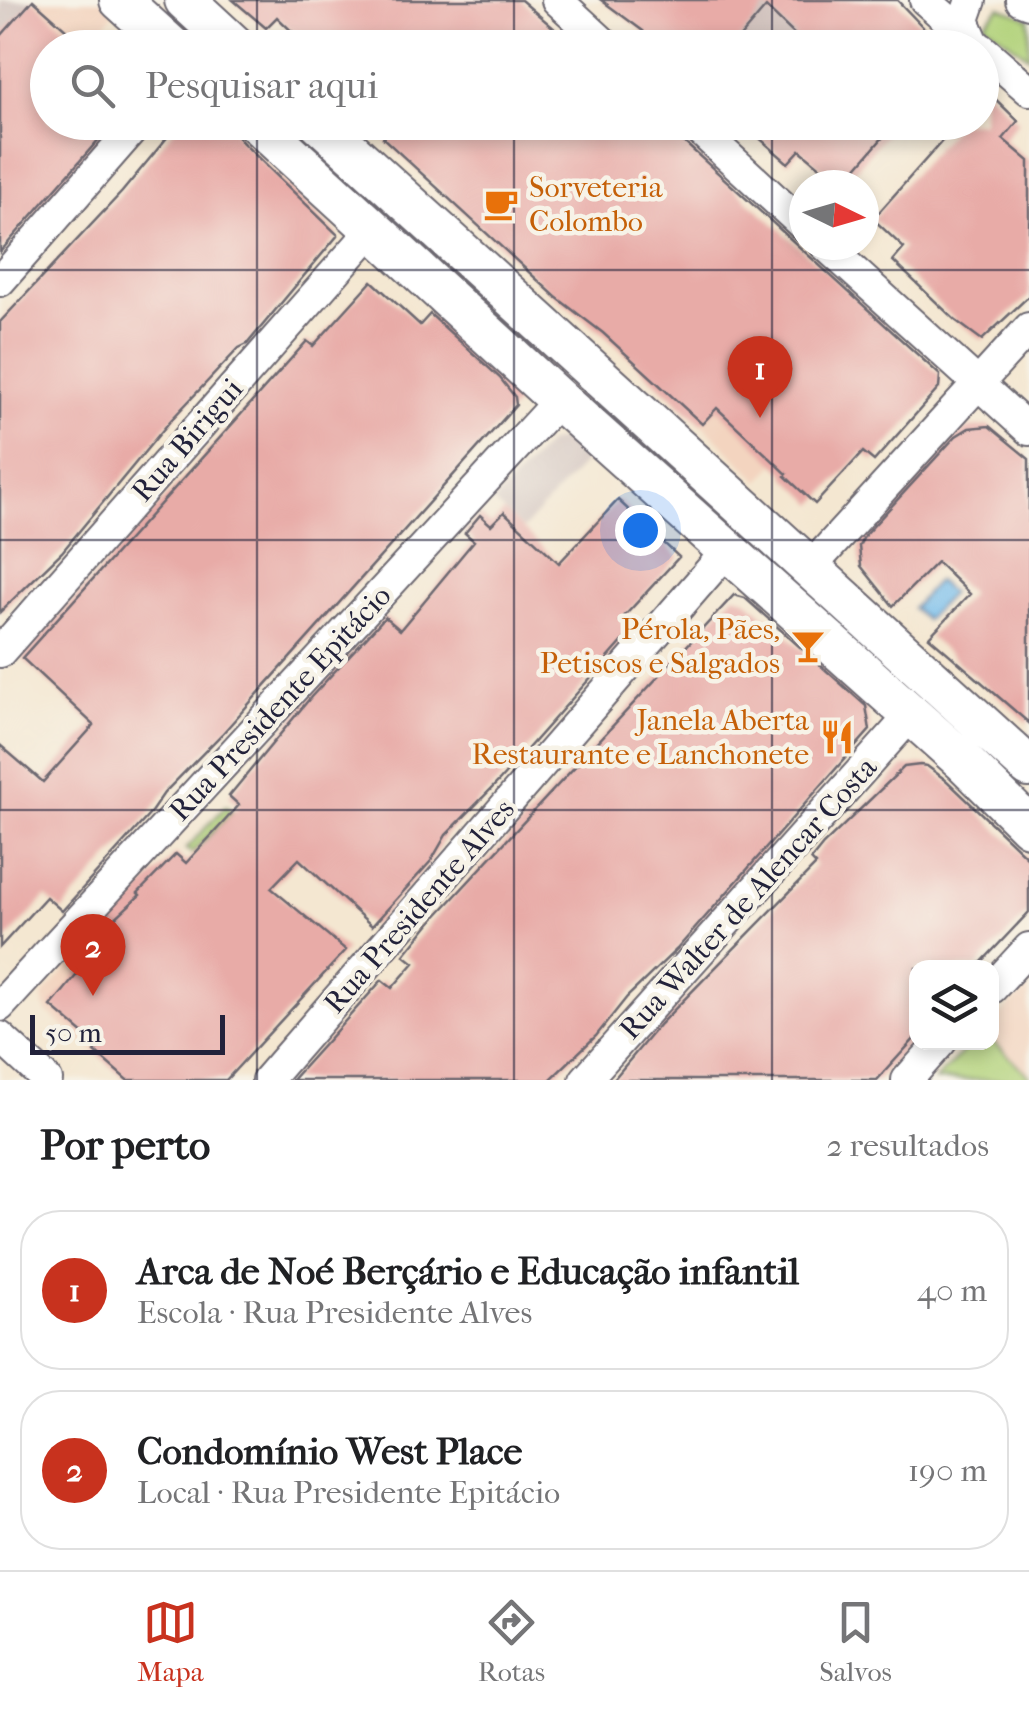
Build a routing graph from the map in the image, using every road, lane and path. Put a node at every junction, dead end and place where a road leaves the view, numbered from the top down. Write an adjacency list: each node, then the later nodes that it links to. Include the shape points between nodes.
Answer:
1 (120, 0): 8 (main road)
2 (185, 0): 9 (main road)
3 (557, 0): 10 (street)
4 (925, 0): 11 (street)
5 (971, 0): 12 (street, via 964,20)
6 (1021, 0): 7 (street)
7 (1029, 3)
8 (153, 30)
9 (218, 30)
10 (590, 30)
11 (960, 30)
12 (969, 30)
13 (999, 64): 14 (street)
14 (1029, 90)
15 (123, 140): 22 (street)
16 (276, 140): 20 (main road)
17 (339, 140): 28 (main road)
18 (711, 140): 19 (street)
19 (789, 212)
20 (374, 228): 25 (main road); 29 (street, Rua Birigui)
21 (841, 260): 24 (street)
22 (0, 281)
23 (1029, 328): 24 (street)
24 (977, 384): 26 (street); 28 (street)
25 (559, 400): 27 (main road); 35 (street, Rua Presidente Epitácio)
26 (1029, 430)
27 (728, 551): 28 (main road, via 748,543 789,577); 30 (main road); 39 (street, Rua Presidente Alves)
28 (810, 568): 31 (main road)
29 (0, 652)
30 (911, 715): 32 (main road); 40 (street, Rua Walter de Alencar Costa)
31 (1029, 768)
32 (1029, 826)
33 (1029, 948): 34 (street)
34 (999, 980)
35 (0, 1006)
36 (0, 1036): 38 (street)
37 (935, 1050): 41 (street)
38 (47, 1080)
39 (268, 1080)
40 (586, 1080)
41 (907, 1080)

